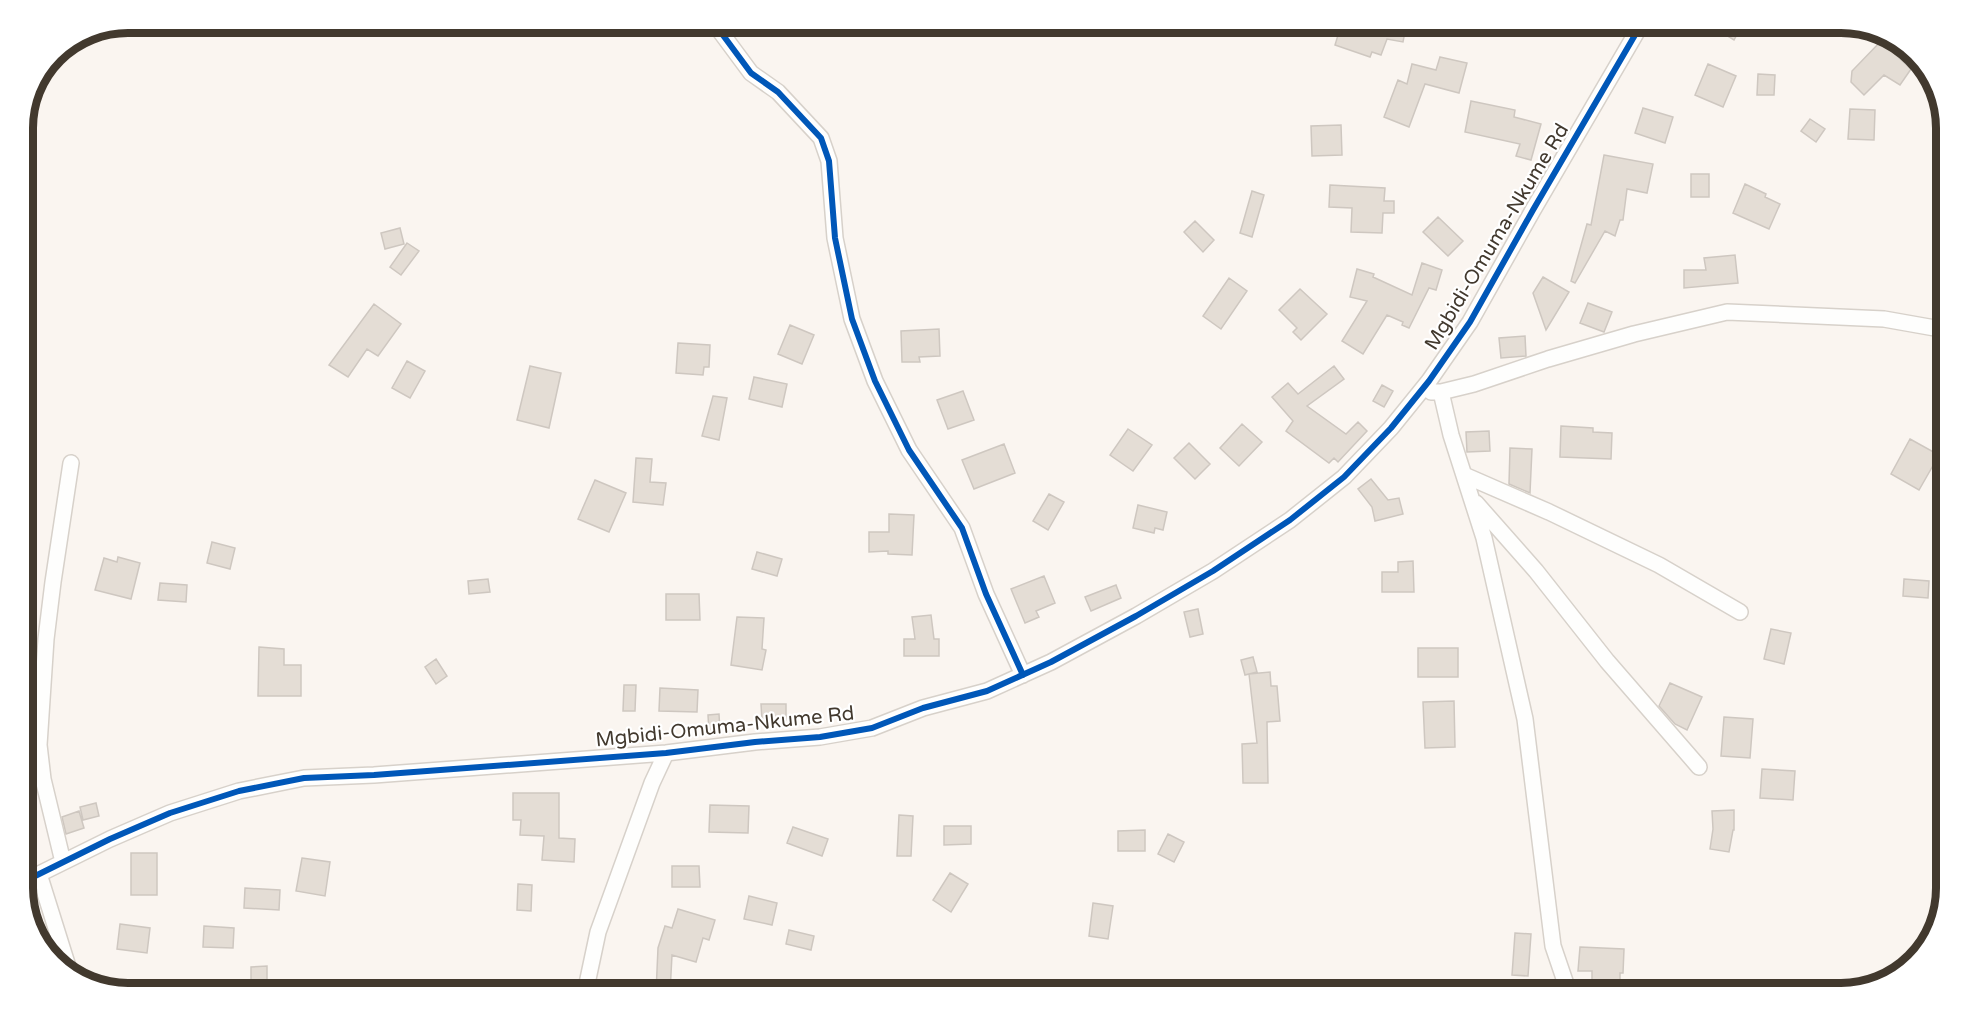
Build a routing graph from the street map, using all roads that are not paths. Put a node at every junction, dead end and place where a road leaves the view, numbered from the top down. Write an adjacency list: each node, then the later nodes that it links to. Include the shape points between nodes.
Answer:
1 (722, 33): 10 (street, via 751,73 778,92 821,138 829,161 835,238 852,319 875,381 909,450 962,528 986,594)
2 (1636, 33): 4 (street, Mgbidi-Omuma-Nkume Rd, via 1470,322)
3 (1936, 328): 5 (street, via 1884,319 1727,312 1634,334)
4 (1421, 391): 5 (street); 10 (street, Mgbidi-Omuma-Nkume Rd, via 1344,477 1290,520 1155,605)
5 (1441, 392): 7 (street)
6 (71, 463): 13 (street, via 46,639 39,745 49,810)
7 (1464, 475): 8 (street); 9 (street, via 1659,565)
8 (1472, 499): 12 (street); 18 (street, via 1525,719 1553,946)
9 (1740, 612)
10 (1023, 675): 11 (street, Mgbidi-Omuma-Nkume Rd, via 987,691 923,708 872,728)
11 (666, 753): 13 (street, Mgbidi-Omuma-Nkume Rd, via 304,778 239,791 170,813); 17 (street, via 598,932)
12 (1699, 767)
13 (63, 862): 14 (street, Mgbidi-Omuma-Nkume Rd)
14 (39, 874): 15 (street, Mgbidi-Omuma-Nkume Rd); 16 (street)
15 (33, 877)
16 (66, 960)
17 (587, 983)
18 (1566, 983)

